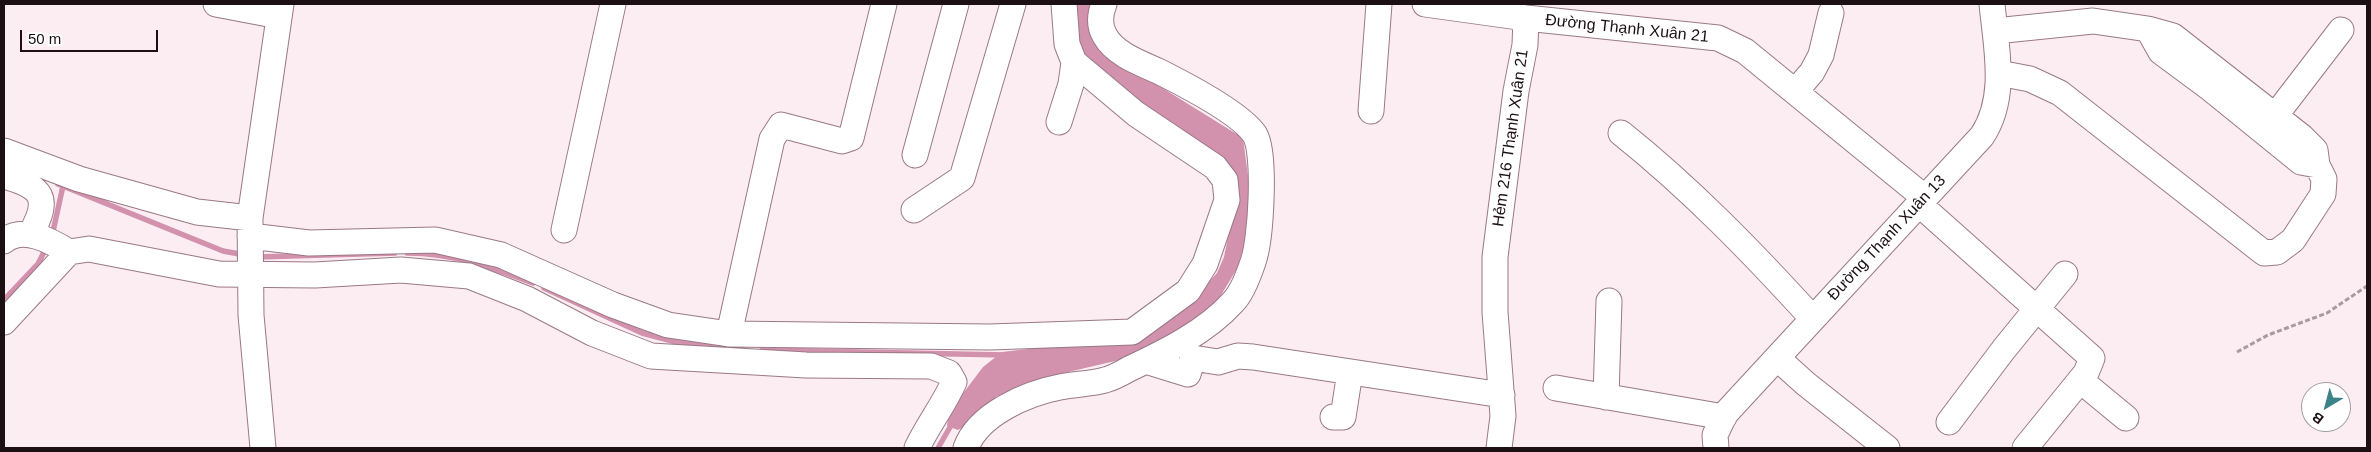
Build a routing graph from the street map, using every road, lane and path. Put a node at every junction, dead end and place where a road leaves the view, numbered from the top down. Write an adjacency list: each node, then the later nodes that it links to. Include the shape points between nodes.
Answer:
1 (216, 4): 12 (street)
2 (613, 4): 29 (street)
3 (884, 4): 40 (street, via 851,138 842,141 781,125 772,139)
4 (956, 4): 25 (street)
5 (1013, 4): 28 (street, via 962,178)
6 (1064, 4): 17 (street, via 1067,44)
7 (1104, 4): 43 (street, via 1100,14 1101,25 1104,36 1112,45 1242,121 1259,142 1260,218 1254,260 1242,287 1234,301 1202,328)
8 (1379, 4): 20 (street)
9 (1425, 4): 11 (street, Đường Thạnh Xuân 21)
10 (1992, 4): 16 (street, Đường Thạnh Xuân 13)
11 (1484, 8): 14 (street, Đường Thạnh Xuân 21)
12 (280, 10): 30 (street)
13 (1831, 13): 19 (street, via 1821,55)
14 (1526, 18): 19 (street, Đường Thạnh Xuân 21, via 1718,38 1745,51); 47 (street, Hẻm 216 Thạnh Xuân 21, via 1495,257 1495,312)
15 (2341, 30): 22 (street)
16 (1994, 31): 18 (street, Đường Thạnh Xuân 13); 22 (street, via 2093,21 2173,36)
17 (1074, 62): 21 (street, via 1072,84); 40 (street, via 1136,114 1215,167 1224,180 1227,200 1205,264 1188,291 1173,303 1132,332 990,337)
18 (1999, 73): 22 (street, via 2030,79 2060,93 2264,253 2277,252 2293,240 2323,194 2324,179 2317,165 2315,150); 27 (street, Đường Thạnh Xuân 13, via 1996,109 1991,123)
19 (1795, 92): 27 (street, Đường Thạnh Xuân 21)
20 (1371, 111)
21 (1059, 122)
22 (2269, 124)
23 (1621, 133): 38 (street, via 1715,214)
24 (4, 151): 30 (street, via 79,179 197,212)
25 (915, 155)
26 (4, 176): 32 (street, via 33,187 42,200 40,217)
27 (1922, 201): 37 (street, Đường Thạnh Xuân 21); 38 (street, Đường Thạnh Xuân 13)
28 (914, 210)
29 (564, 230)
30 (250, 232): 33 (street); 40 (street, via 309,243 435,240 501,255 613,305 668,325)
31 (4, 242): 32 (street, via 18,235)
32 (50, 243): 33 (street, via 219,274); 39 (street)
33 (251, 272): 53 (street, via 251,315); 54 (street, via 315,275 401,270 469,276 527,298 592,333 651,356 806,365 931,366 949,373 954,382)
34 (2065, 274): 37 (street)
35 (2367, 286): 41 (path, via 2327,313 2268,335)
36 (1608, 301): 48 (street)
37 (2037, 308): 45 (street, Đường Thạnh Xuân 21, via 2092,358); 52 (street)
38 (1813, 319): 42 (street, Đường Thạnh Xuân 13)
39 (4, 322)
40 (729, 334)
41 (2236, 352)
42 (1777, 358): 50 (street, Đường Thạnh Xuân 13); 58 (street)
43 (1146, 362): 44 (street, via 1188,374 1193,358 1218,362 1238,356); 55 (street, via 1106,380 1058,387 1009,404 980,427)
44 (1350, 372): 47 (street); 49 (street, via 1343,418)
45 (2080, 380): 51 (street); 59 (street)
46 (1556, 388): 48 (street)
47 (1502, 395): 56 (street, Hẻm 216 Thạnh Xuân 21)
48 (1606, 397): 50 (street)
49 (1333, 417)
50 (1724, 417): 57 (street, Đường Thạnh Xuân 13, via 1715,435)
51 (2126, 418)
52 (1949, 422)
53 (263, 448)
54 (917, 448)
55 (966, 448)
56 (1499, 448)
57 (1716, 448)
58 (1887, 448)
59 (2025, 448)

